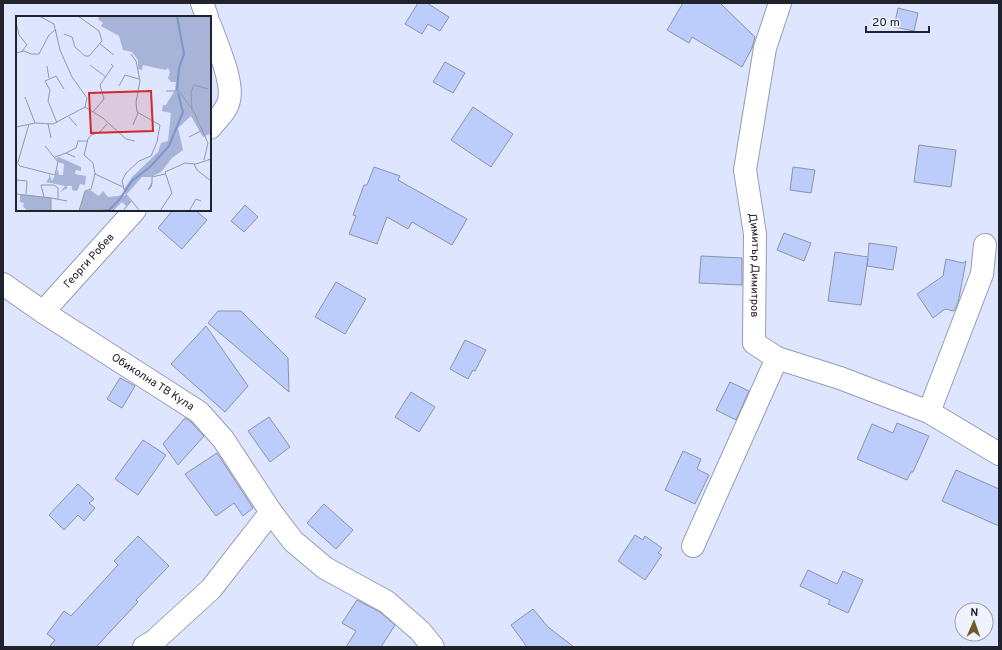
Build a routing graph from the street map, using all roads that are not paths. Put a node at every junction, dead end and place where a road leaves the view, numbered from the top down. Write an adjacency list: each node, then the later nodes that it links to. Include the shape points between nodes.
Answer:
1 (202, 3): 3 (street)
2 (780, 3): 10 (street, Димитър Димитров, via 765,48 745,170 755,234 754,343)
3 (207, 16)
4 (211, 28): 5 (street, via 230,85 230,100)
5 (211, 127)
6 (135, 211): 9 (street, Георги Робев)
7 (985, 245): 11 (street, via 982,274)
8 (3, 284): 9 (street, Обиколна ТВ Кула)
9 (43, 312): 13 (street, Обиколна ТВ Кула, via 199,412 223,439)
10 (777, 358): 11 (street, Димитър Димитров, via 840,378); 14 (street)
11 (929, 412): 12 (street, Димитър Димитров)
12 (999, 454)
13 (271, 512): 15 (street, via 211,589 154,641); 16 (street, Обиколна ТВ Кула, via 293,541 325,568 387,602 420,631)
14 (693, 546)
15 (144, 647)
16 (432, 647)

